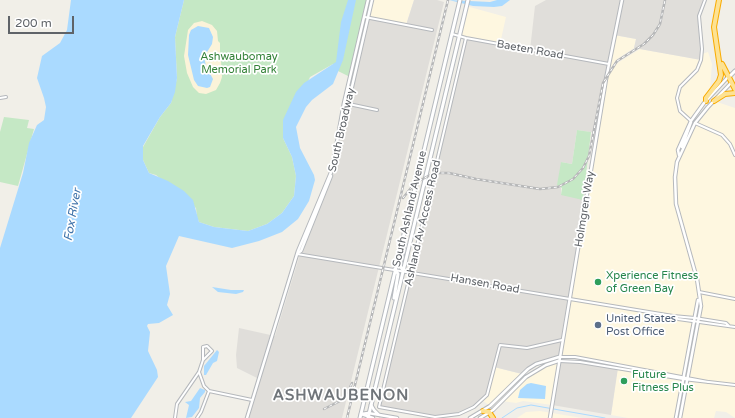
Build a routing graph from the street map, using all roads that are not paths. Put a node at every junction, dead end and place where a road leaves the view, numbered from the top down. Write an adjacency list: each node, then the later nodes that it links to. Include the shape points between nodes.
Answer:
1 (368, 0): 8 (street, South Broadway)
2 (372, 0): 8 (street, South Broadway)
3 (460, 0): 10 (main road, South Ashland Avenue)
4 (468, 0): 11 (main road, South Ashland Avenue)
5 (622, 0): 14 (street, Holmgren Way)
6 (705, 0): 27 (street, via 699,16 701,60 697,70 680,87 677,98 680,111)
7 (719, 0): 13 (highway, via 714,26)
8 (366, 17): 9 (street); 24 (street, South Broadway); 25 (street, South Broadway)
9 (432, 30)
10 (452, 34): 11 (street, Baeten Road); 32 (main road, South Ashland Avenue)
11 (459, 36): 12 (street, Baeten Road); 35 (main road, South Ashland Avenue)
12 (466, 38): 14 (street, Baeten Road); 36 (street, Ashland Av Access Road)
13 (718, 58): 16 (highway); 22 (highway, via 720,78)
14 (609, 64): 38 (street, Holmgren Way)
15 (735, 71): 16 (main road)
16 (729, 77): 17 (highway); 22 (street)
17 (733, 81): 18 (highway); 23 (street)
18 (735, 88)
19 (735, 93): 23 (highway, via 725,94)
20 (6, 97): 21 (street)
21 (0, 98)
22 (706, 101): 27 (street); 28 (street)
23 (714, 101): 28 (street)
24 (344, 103): 25 (street); 33 (street, South Broadway, via 332,171)
25 (348, 104): 26 (street); 33 (street, South Broadway, via 338,155 328,187 301,251)
26 (377, 110)
27 (691, 121): 29 (street); 30 (street, via 678,150)
28 (695, 123): 29 (street); 31 (street, via 722,135)
29 (682, 151): 30 (street)
30 (679, 155): 37 (street, via 675,177 676,204)
31 (735, 155)
32 (403, 236): 34 (main road, South Ashland Avenue); 35 (main road, via 400,266)
33 (297, 254): 34 (street, Hansen Road); 58 (street, South Broadway)
34 (396, 269): 35 (street, Hansen Road); 41 (main road, via 398,274); 63 (main road, South Ashland Avenue)
35 (403, 270): 36 (street, Hansen Road); 41 (main road, South Ashland Avenue)
36 (411, 272): 38 (street, Hansen Road); 49 (street, Ashland Av Access Road, via 379,407 435,417 459,414 487,395 500,345 527,348)
37 (699, 292): 39 (street); 40 (street)
38 (569, 298): 42 (street, Hansen Road); 49 (street, Holmgren Way)
39 (735, 299)
40 (699, 300): 43 (street); 44 (street)
41 (392, 312): 59 (main road, South Ashland Avenue)
42 (673, 316): 43 (street, Hansen Road); 45 (street, Hansen Road)
43 (695, 318): 44 (street, Hansen Road); 45 (street)
44 (699, 318): 46 (street); 47 (street, Hansen Road, via 726,323)
45 (694, 322): 46 (street, Hansen Road); 54 (street)
46 (698, 322): 47 (street, Hansen Road); 55 (street)
47 (729, 326): 48 (street, Hansen Road)
48 (735, 327)
49 (562, 340): 50 (street, Holmgren Way)
50 (559, 357): 52 (street, Holmgren Way); 54 (street, via 575,357); 60 (street, via 528,369)
51 (203, 360): 51 (street, via 212,351 207,346 203,347); 53 (street)
52 (558, 362): 54 (street, via 580,362); 61 (street, via 546,365 526,377); 73 (street, Holmgren Way)
53 (200, 372): 57 (street, via 204,386); 65 (street, via 177,404)
54 (683, 378): 55 (street); 74 (street)
55 (687, 378): 56 (street); 75 (street)
56 (735, 385)
57 (209, 391): 58 (street); 66 (street)
58 (252, 400): 67 (street, South Broadway)
59 (371, 404): 62 (street, via 372,409); 64 (main road, South Ashland Avenue)
60 (483, 411): 61 (highway); 70 (street)
61 (491, 411): 71 (street); 72 (highway)
62 (380, 415): 64 (street); 69 (street)
63 (360, 416): 64 (street)
64 (368, 416): 68 (street)
65 (175, 418)
66 (196, 418)
67 (247, 418)
68 (373, 418)
69 (398, 418)
70 (470, 418)
71 (480, 418)
72 (493, 418)
73 (550, 418)
74 (676, 418)
75 (680, 418)

